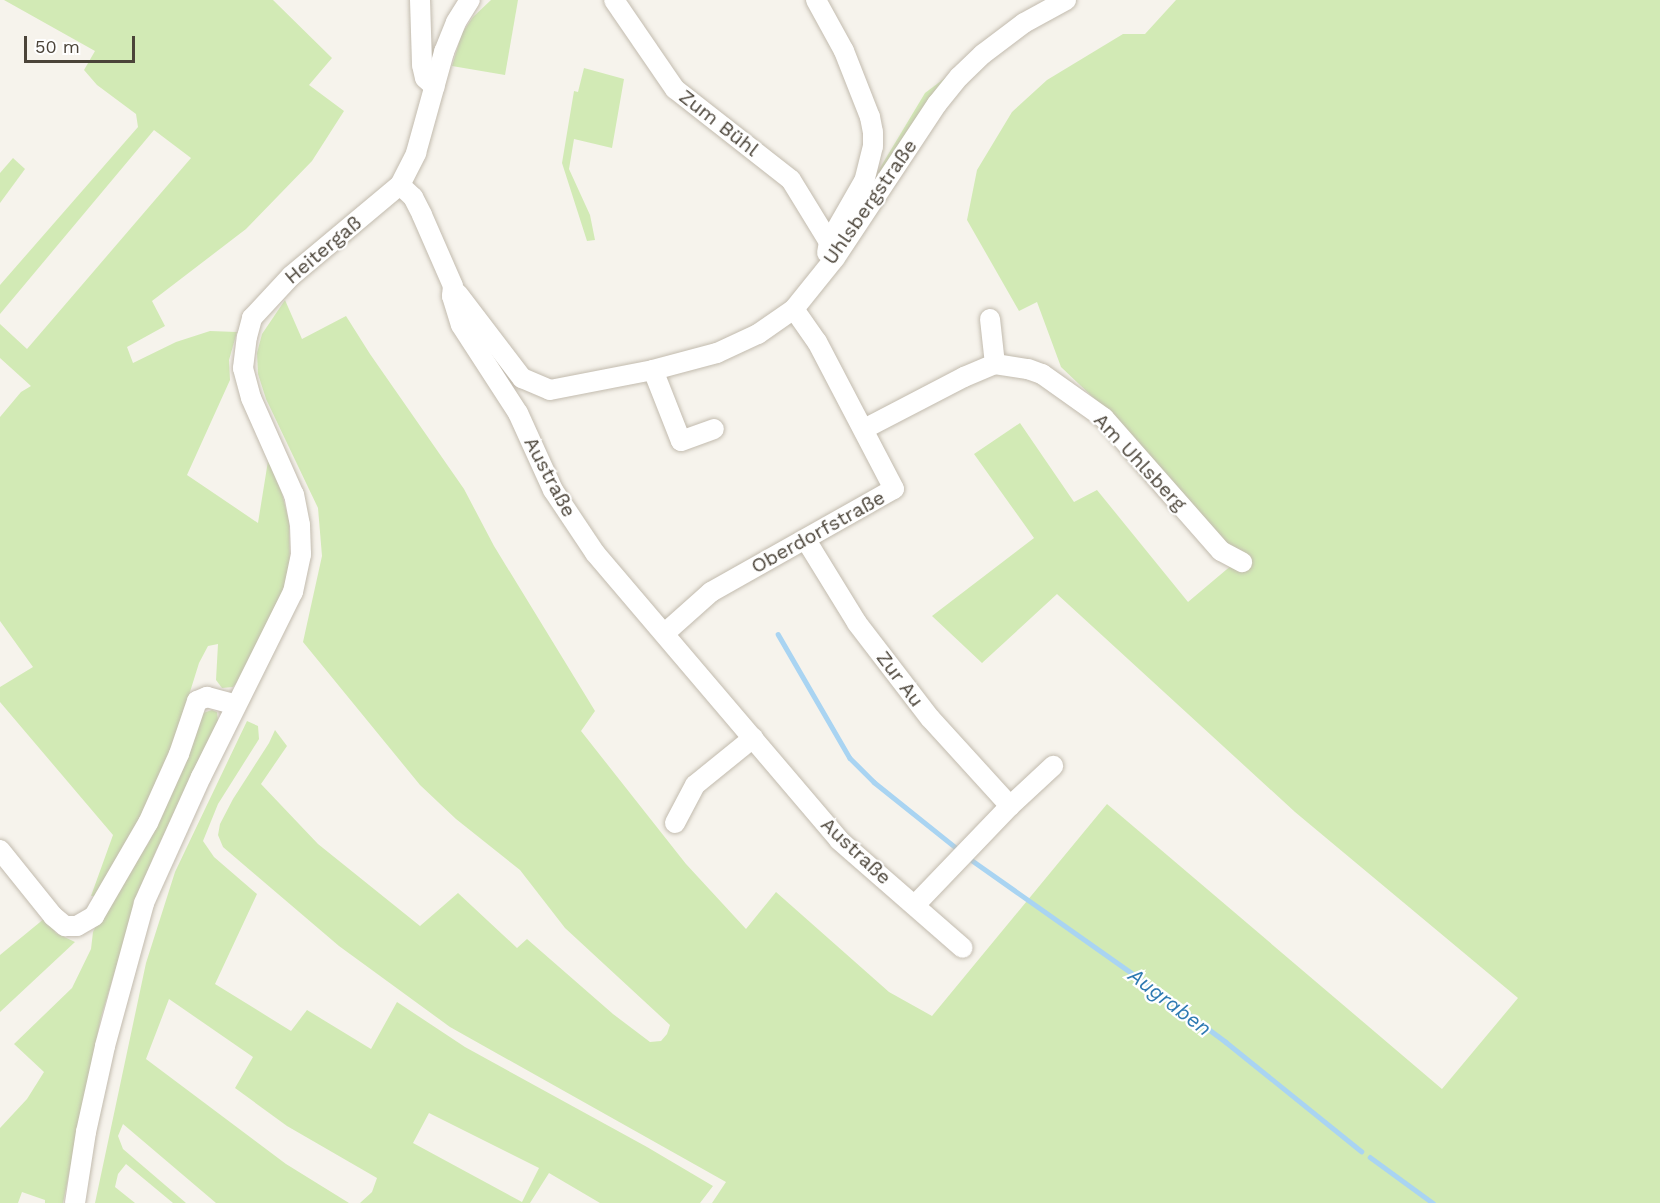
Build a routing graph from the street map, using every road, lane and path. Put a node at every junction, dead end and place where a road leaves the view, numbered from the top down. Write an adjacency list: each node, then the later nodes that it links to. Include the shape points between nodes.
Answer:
1 (420, 0): 6 (street, via 422,65 425,78)
2 (470, 0): 6 (street, Heitergaß, via 456,22)
3 (614, 0): 8 (street, Zum Bühl, via 675,89 791,180)
4 (816, 0): 8 (street, via 844,51 873,132 864,181)
5 (1066, 0): 9 (street, Uhlsbergstraße, via 1024,23 959,77)
6 (435, 87): 7 (street, Heitergaß, via 416,153)
7 (400, 185): 10 (street, Austraße, via 413,197); 20 (street, Heitergaß, via 291,276 252,318 243,368 251,398 294,495 301,554 293,592)
8 (829, 242): 9 (street)
9 (825, 268): 11 (street, Uhlsbergstraße)
10 (453, 286): 14 (street, Uhlsbergstraße, via 508,362 537,387 550,390); 19 (street, Austraße, via 461,325 518,413 553,490 595,553)
11 (794, 309): 14 (street, Uhlsbergstraße, via 758,334 717,353); 16 (street, Oberdorfstraße, via 817,342)
12 (990, 320): 13 (street)
13 (995, 364): 16 (street); 18 (street, Am Uhlsberg, via 1042,374 1104,418 1221,551)
14 (653, 370): 15 (street, via 681,441)
15 (714, 429)
16 (864, 429): 17 (street, Oberdorfstraße, via 894,489)
17 (806, 540): 19 (street, Oberdorfstraße, via 711,592); 23 (street, Zur Au, via 857,623 930,718)
18 (1242, 562)
19 (664, 633): 21 (street, Austraße)
20 (236, 705): 25 (street, via 207,697 197,701 160,798 94,916 76,926 65,926); 28 (street, Heitergaß, via 144,903 105,1046)
21 (753, 738): 24 (street, via 695,785); 26 (street, Austraße, via 839,840)
22 (1053, 766): 23 (street)
23 (1010, 806): 26 (street)
24 (675, 823)
25 (0, 850)
26 (915, 905): 27 (street, Austraße)
27 (963, 948)
28 (75, 1203)

